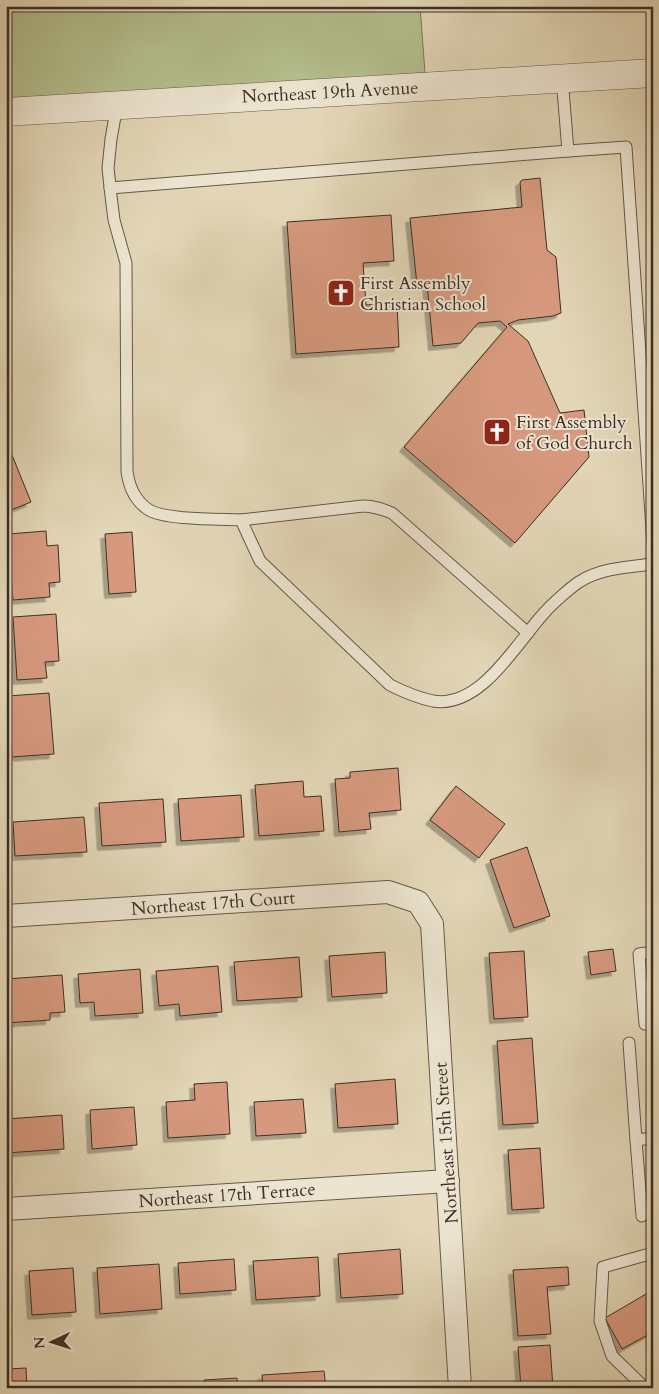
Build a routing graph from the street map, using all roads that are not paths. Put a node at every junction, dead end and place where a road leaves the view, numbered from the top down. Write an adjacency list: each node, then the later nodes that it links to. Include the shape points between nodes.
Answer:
1 (653, 73): 2 (street, Northeast 19th Avenue)
2 (562, 78): 3 (street, Northeast 19th Avenue); 5 (lane)
3 (117, 105): 4 (street, Northeast 19th Avenue); 6 (lane, via 108,168)
4 (6, 112)
5 (568, 151): 6 (lane); 8 (lane, via 626,147)
6 (110, 188): 7 (lane, via 114,220 126,263 127,471 134,496 150,511 163,515)
7 (240, 520): 10 (lane, via 363,506 380,508 392,514); 10 (lane, via 260,561 390,685 408,694 434,701 465,696 500,667)
8 (653, 544)
9 (653, 564): 10 (lane, via 603,570 579,582)
10 (528, 633)
11 (418, 902): 12 (street, Northeast 17th Court, via 388,892); 18 (street, Northeast 15th Street, via 432,924)
12 (6, 916)
13 (653, 952): 14 (lane, via 639,954)
14 (645, 1024)
15 (629, 1043): 17 (lane)
16 (653, 1138): 17 (lane)
17 (636, 1140): 20 (lane)
18 (448, 1182): 19 (street, Northeast 17th Terrace); 22 (street, Northeast 15th Street)
19 (6, 1209)
20 (642, 1216)
21 (653, 1253): 23 (lane, via 603,1267 600,1321 612,1356)
22 (460, 1388)
23 (644, 1388)

